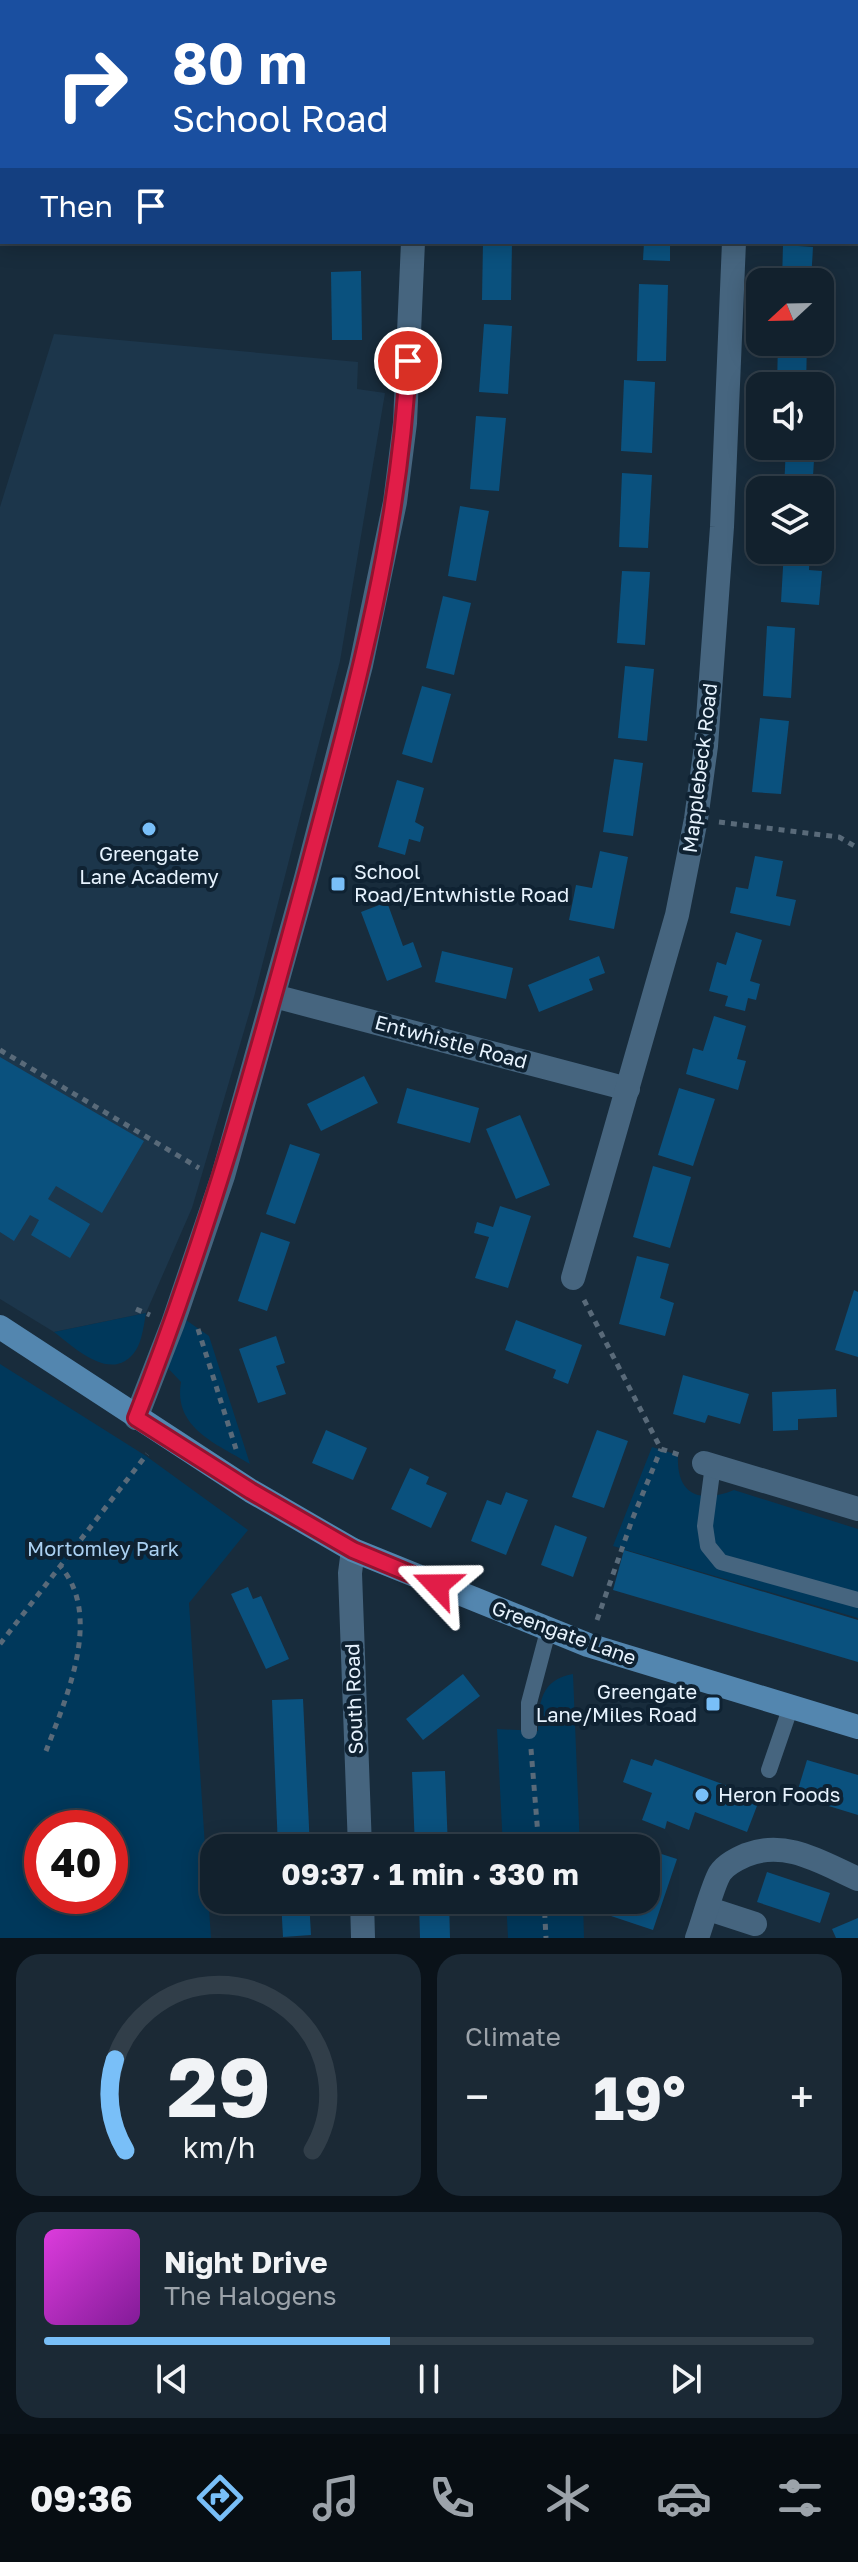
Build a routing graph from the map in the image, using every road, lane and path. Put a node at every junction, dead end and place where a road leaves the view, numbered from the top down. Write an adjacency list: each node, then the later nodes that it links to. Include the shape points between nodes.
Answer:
1 (413, 244): 5 (street, via 405,423 395,502 361,665)
2 (734, 244): 3 (street, Mapplebeck Road, via 722,527)
3 (696, 819): 4 (path, via 839,837); 7 (street, Mapplebeck Road, via 677,915)
4 (858, 848)
5 (274, 996): 7 (street, Entwhistle Road); 8 (street)
6 (0, 1050): 8 (path, via 202,1169)
7 (628, 1089): 9 (street, Mapplebeck Road)
8 (223, 1176): 10 (street)
9 (573, 1278): 14 (path)
10 (173, 1323): 12 (street); 16 (path, via 199,1330)
11 (0, 1327): 12 (street, Greengate Lane)
12 (136, 1418): 13 (street, Greengate Lane)
13 (161, 1433): 16 (street, Greengate Lane); 19 (path)
14 (661, 1449): 15 (path); 23 (path)
15 (709, 1464): 17 (street); 20 (lane, via 705,1526 708,1546 721,1562)
16 (251, 1491): 18 (street, Greengate Lane)
17 (858, 1509)
18 (353, 1550): 21 (street, Greengate Lane); 29 (street, South Road)
19 (61, 1567): 22 (path); 27 (path, via 72,1581 81,1622 73,1679)
20 (858, 1600)
21 (548, 1631): 23 (street, Greengate Lane); 26 (lane, via 529,1703)
22 (0, 1644)
23 (588, 1645): 24 (street, Greengate Lane)
24 (791, 1706): 25 (street, Greengate Lane); 28 (lane)
25 (858, 1727)
26 (529, 1731): 30 (path)
27 (46, 1751)
28 (769, 1770)
29 (359, 1834)
30 (538, 1834)
31 (858, 1879): 32 (street, via 804,1854 781,1848 756,1851 735,1859 720,1873)
32 (709, 1909): 35 (street); 38 (street)
33 (362, 1914): 36 (street)
34 (545, 1914): 37 (path)
35 (755, 1924)
36 (363, 1938)
37 (546, 1938)
38 (697, 1938)

